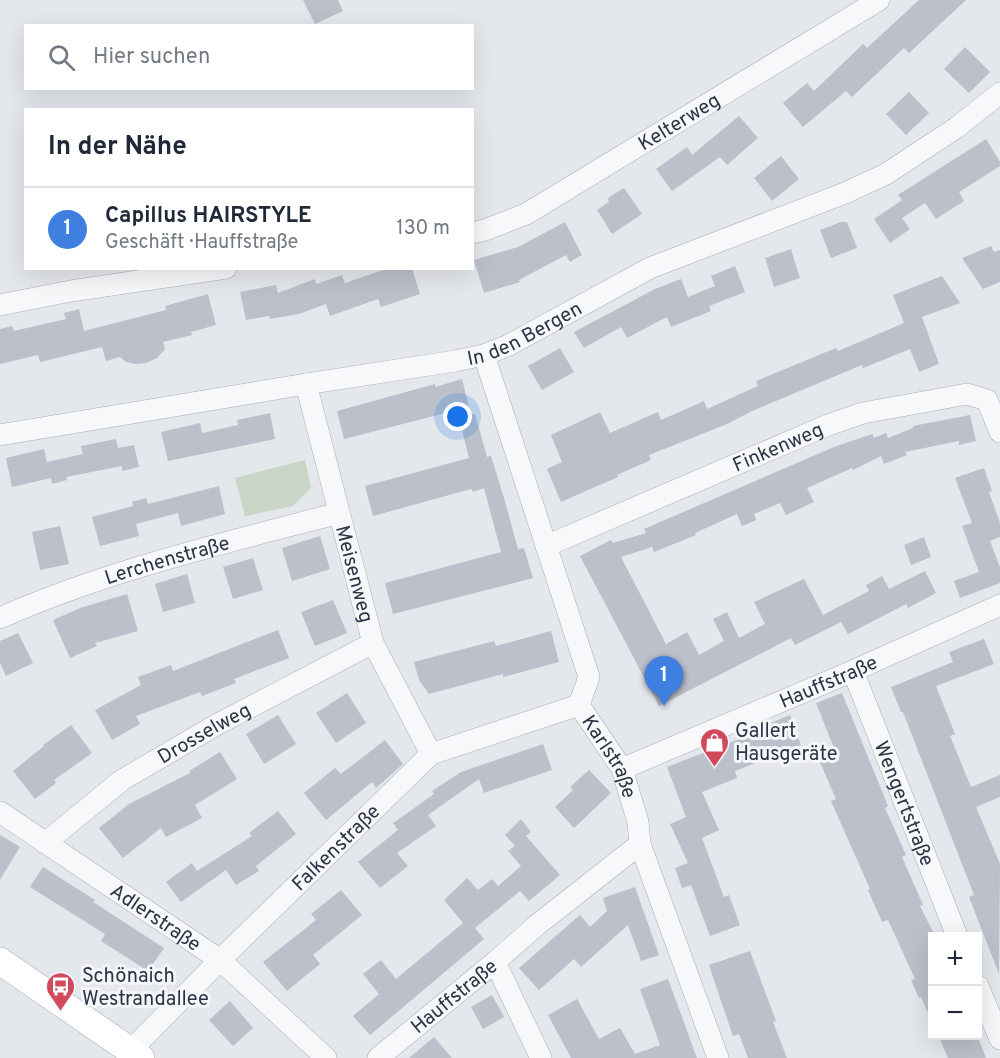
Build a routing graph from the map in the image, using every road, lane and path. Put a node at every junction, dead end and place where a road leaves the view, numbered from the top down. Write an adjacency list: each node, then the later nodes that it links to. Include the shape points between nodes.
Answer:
1 (879, 0): 3 (street, Kelterweg, via 526,214)
2 (1000, 93): 6 (street, In den Bergen, via 956,128 886,174 650,268)
3 (474, 233)
4 (213, 270): 5 (street)
5 (0, 305)
6 (484, 355): 7 (street, In den Bergen); 11 (street, Karlstraße)
7 (306, 384): 9 (street, In den Bergen); 10 (street, Meisenweg)
8 (1000, 432): 11 (street, Finkenweg, via 987,400 967,394 863,413)
9 (0, 435)
10 (339, 513): 13 (street, Lerchenstraße, via 85,583); 14 (street, Meisenweg)
11 (546, 546): 16 (street, Karlstraße, via 589,677)
12 (1000, 605): 15 (street, Hauffstraße)
13 (0, 618)
14 (373, 643): 17 (street, Meisenweg); 20 (street, Drosselweg, via 216,725 122,780)
15 (853, 671): 18 (street, Hauffstraße); 22 (street, Wengertstraße)
16 (579, 705): 17 (street, Falkenstraße); 18 (street, Karlstraße)
17 (431, 754): 23 (street, Falkenstraße)
18 (622, 769): 21 (street, Karlstraße, via 638,822)
19 (0, 812): 20 (street, Adlerstraße)
20 (45, 843): 23 (street, Adlerstraße)
21 (640, 844): 25 (street, Hauffstraße); 32 (street, Karlstraße)
22 (955, 932)
23 (220, 960): 28 (street, Falkenstraße); 29 (street, Adlerstraße)
24 (0, 961): 28 (main road)
25 (495, 962): 30 (street, Hauffstraße); 31 (street)
26 (982, 996): 27 (street)
27 (1000, 1039)
28 (133, 1055)
29 (326, 1058)
30 (378, 1058)
31 (541, 1058)
32 (718, 1058)

